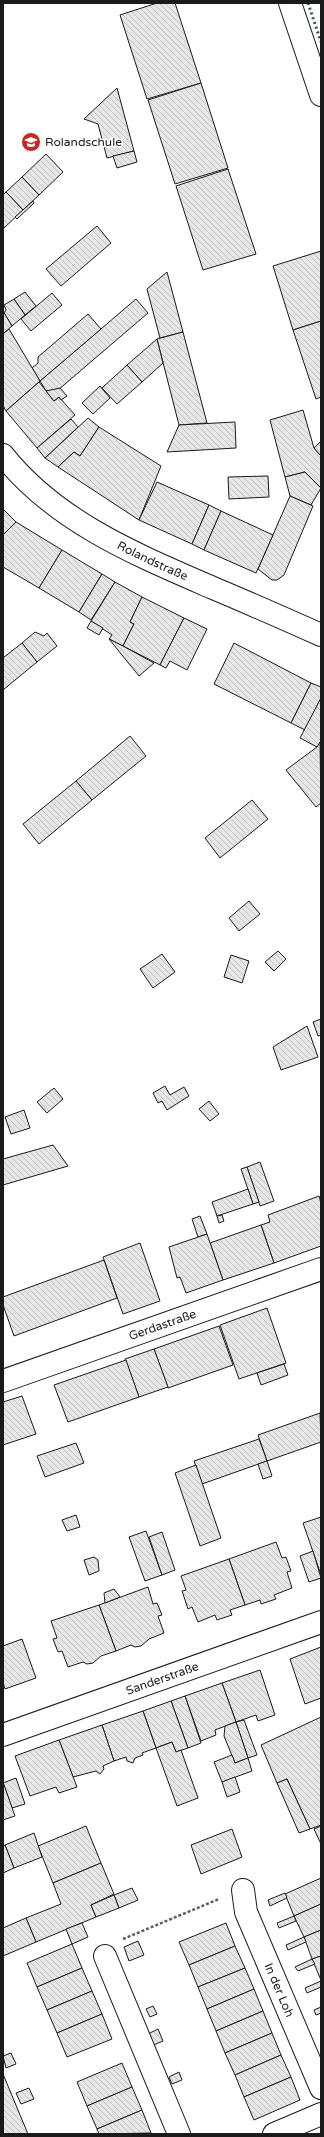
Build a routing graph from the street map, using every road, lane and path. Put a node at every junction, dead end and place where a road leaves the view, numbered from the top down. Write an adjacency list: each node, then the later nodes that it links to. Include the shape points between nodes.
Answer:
1 (290, 3): 2 (street)
2 (321, 95)
3 (3, 455): 4 (street, Rolandstraße, via 51,502 106,539)
4 (321, 635)
5 (321, 1270): 6 (street, Gerdastraße)
6 (3, 1381)
7 (321, 1622): 8 (street, Sanderstraße)
8 (3, 1735)
9 (243, 1890): 10 (path, via 110,1944); 11 (street, In der Loh, via 246,1912)
10 (105, 1956): 13 (street)
11 (321, 2088)
12 (321, 2114): 14 (street)
13 (179, 2134)
14 (274, 2134)

